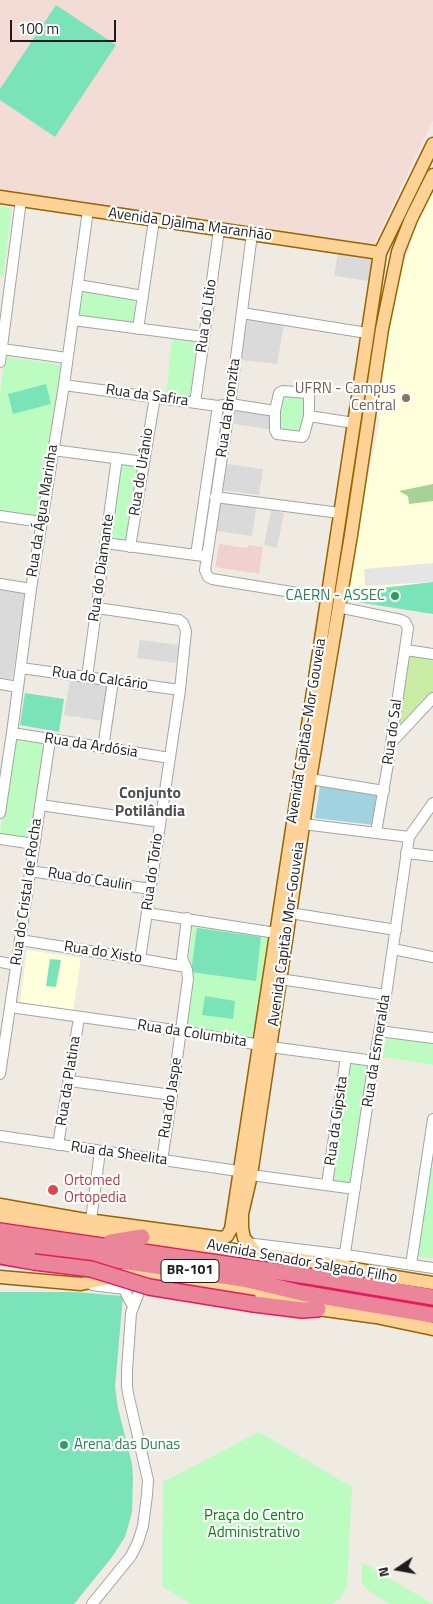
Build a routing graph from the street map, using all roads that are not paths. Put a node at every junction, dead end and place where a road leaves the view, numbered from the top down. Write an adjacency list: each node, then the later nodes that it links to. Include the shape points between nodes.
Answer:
1 (433, 144): 9 (main road, Avenida Capitão Mor-Gouveia)
2 (433, 175): 40 (main road, via 398,252 384,320 351,535)
3 (0, 197): 4 (main road, Avenida Djalma Maranhão)
4 (21, 200): 5 (main road, Avenida Djalma Maranhão); 17 (street)
5 (88, 210): 6 (main road, Avenida Djalma Maranhão); 10 (street, Rua da Água Marinha)
6 (154, 220): 7 (main road, Avenida Djalma Maranhão); 11 (street)
7 (219, 230): 8 (main road, Avenida Djalma Maranhão); 16 (street, Rua do Lítio)
8 (252, 234): 9 (main road, Avenida Djalma Maranhão); 12 (street, Rua da Bronzita)
9 (380, 253): 15 (main road, Avenida Capitão Mor-Gouveia)
10 (78, 285): 11 (street); 13 (street, Rua da Água Marinha)
11 (142, 296): 14 (street)
12 (242, 313): 15 (street); 23 (street, Rua da Bronzita)
13 (73, 320): 14 (street); 18 (street, Rua da Água Marinha)
14 (138, 328): 16 (street)
15 (367, 333): 27 (main road, Avenida Capitão Mor-Gouveia)
16 (204, 336): 22 (street, Rua do Lítio)
17 (2, 349): 18 (street); 19 (street)
18 (68, 358): 20 (street, Rua da Água Marinha)
19 (0, 362)
20 (64, 385): 21 (street, Rua da Safira); 28 (street, Rua da Água Marinha)
21 (155, 397): 22 (street, Rua da Safira); 30 (street, Rua do Urânio)
22 (195, 403): 24 (street, Rua da Safira)
23 (230, 404): 24 (street, Rua da Safira); 25 (street, Rua da Safira); 31 (street, Rua da Bronzita)
24 (218, 406): 37 (street, Rua da Bronzita)
25 (275, 411): 26 (street, via 274,430 287,436 303,436); 26 (street, via 280,391 307,393)
26 (309, 416): 27 (street)
27 (354, 423): 32 (main road, Avenida Capitão Mor-Gouveia)
28 (53, 450): 29 (street); 34 (street, Rua da Água Marinha)
29 (117, 458): 30 (street); 35 (street, Rua do Diamante)
30 (144, 462): 36 (street, Rua do Urânio)
31 (216, 497): 32 (street); 37 (street, Rua da Bronzita)
32 (340, 513): 40 (main road, Avenida Capitão Mor-Gouveia)
33 (0, 516): 34 (street)
34 (40, 522): 39 (street, Rua da Água Marinha)
35 (105, 543): 36 (street); 41 (street, Rua do Diamante)
36 (130, 547): 37 (street)
37 (201, 556): 40 (street, Rua da Bronzita, via 208,577)
38 (0, 584): 39 (street)
39 (31, 589): 44 (street, Rua da Água Marinha)
40 (330, 602): 42 (street, Rua do Sal, via 405,622 408,631); 52 (main road, Avenida Capitão Mor-Gouveia)
41 (97, 608): 45 (street, Rua do Diamante); 49 (street, Rua do Tório, via 179,620 184,624 186,637)
42 (406, 650): 43 (street); 54 (street, Rua do Sal)
43 (433, 654)
44 (21, 668): 45 (street, Rua do Calcário); 48 (street, Rua da Água Marinha)
45 (87, 677): 46 (street, Rua do Calcário)
46 (113, 681): 49 (street, Rua do Calcário); 55 (street)
47 (0, 684): 48 (street)
48 (18, 687): 51 (street, Rua da Água Marinha)
49 (180, 690): 56 (street, Rua do Tório)
50 (433, 698): 54 (street)
51 (12, 733): 53 (street, Rua da Ardósia); 61 (street, Rua da Água Marinha)
52 (312, 734): 57 (main road, Avenida Capitão Mor-Gouveia); 76 (main road, Avenida Capitão-Mor Gouveia)
53 (50, 740): 55 (street, Rua da Ardósia); 60 (street, Rua do Cristal de Rocha)
54 (391, 743): 58 (street, Rua do Sal)
55 (103, 748): 56 (street, Rua da Ardósia)
56 (170, 758): 62 (street, Rua do Tório)
57 (310, 779): 58 (street); 63 (main road, Avenida Capitão Mor-Gouveia)
58 (384, 791): 64 (street, Rua do Sal)
59 (433, 803): 65 (street)
60 (40, 805): 62 (street); 67 (street, Rua do Cristal de Rocha)
61 (0, 813)
62 (160, 822): 71 (street, Rua do Tório)
63 (303, 824): 64 (street); 73 (main road, Avenida Capitão Mor-Gouveia)
64 (376, 832): 65 (street)
65 (409, 837): 68 (street, Rua da Esmeralda)
66 (0, 838): 67 (street)
67 (34, 844): 70 (street, Rua do Cristal de Rocha)
68 (406, 853): 69 (street); 75 (street, Rua da Esmeralda)
69 (433, 856)
70 (30, 871): 71 (street, Rua do Caulin); 77 (street, Rua do Cristal de Rocha)
71 (150, 890): 72 (street, Rua do Tório)
72 (147, 913): 74 (street); 80 (street, Rua do Tório)
73 (290, 913): 75 (street); 84 (main road, Avenida Capitão Mor-Gouveia)
74 (187, 918): 76 (street); 83 (street, Rua do Jaspe, via 182,954)
75 (396, 930): 78 (street, Rua da Esmeralda)
76 (276, 933): 92 (main road, Avenida Capitão-Mor Gouveia)
77 (20, 940): 80 (street, Rua do Xisto); 82 (street, Rua do Cristal de Rocha)
78 (393, 949): 79 (street); 85 (street, Rua da Esmeralda)
79 (433, 957)
80 (140, 959): 83 (street, Rua do Xisto)
81 (0, 962): 82 (street)
82 (16, 965): 86 (street, Rua do Cristal de Rocha)
83 (186, 968): 88 (street, Rua do Jaspe, via 188,979)
84 (280, 979): 85 (street); 92 (main road, Avenida Capitão Mor-Gouveia)
85 (386, 995): 89 (street, Rua da Esmeralda)
86 (10, 1007): 87 (street, Rua da Columbita); 91 (street, Rua do Cristal de Rocha)
87 (79, 1018): 88 (street, Rua da Columbita); 96 (street, Rua da Platina)
88 (181, 1031): 92 (street, Rua da Columbita); 97 (street, Rua do Jaspe)
89 (380, 1031): 90 (street); 94 (street, Rua da Esmeralda)
90 (433, 1038)
91 (2, 1043): 95 (street, Rua do Cristal de Rocha)
92 (265, 1046): 93 (street, Rua da Columbita); 104 (main road, Avenida Capitão Mor-Gouveia)
93 (346, 1056): 94 (street, Rua da Columbita); 105 (street, Rua da Gipsita)
94 (374, 1061): 106 (street, Rua da Esmeralda)
95 (0, 1074)
96 (70, 1081): 97 (street); 100 (street, Rua da Platina)
97 (172, 1095): 102 (street, Rua do Jaspe)
98 (433, 1119): 103 (street)
99 (0, 1136): 100 (street, Rua da Sheelita)
100 (58, 1145): 101 (street, Rua da Sheelita)
101 (100, 1151): 102 (street, Rua da Sheelita); 109 (street)
102 (162, 1160): 104 (street, Rua da Sheelita)
103 (430, 1165): 117 (street)
104 (245, 1173): 105 (street, Rua da Sheelita); 109 (main road, Avenida Senador Salgado Filho, via 228,1235 222,1238); 111 (main road, Avenida Capitão Mor-Gouveia, via 242,1233)
105 (327, 1184): 106 (street, Rua da Sheelita)
106 (355, 1189): 116 (street, Rua da Esmeralda)
107 (0, 1206): 109 (main road, Avenida Senador Salgado Filho)
108 (2, 1222): 109 (main road); 113 (highway, Avenida Senador Salgado Filho / BR-101)
109 (87, 1223): 110 (main road, Avenida Senador Salgado Filho)
110 (142, 1236): 113 (highway); 114 (main road, Avenida Senador Salgado Filho)
111 (246, 1242): 114 (main road); 116 (street, Avenida Senador Salgado Filho)
112 (0, 1243): 124 (highway, Avenida Senador Salgado Filho / BR-101, via 236,1278)
113 (97, 1244): 125 (highway, Avenida Senador Salgado Filho / BR-101)
114 (257, 1254): 116 (main road, Avenida Senador Salgado Filho)
115 (0, 1256): 126 (highway, BR-101, bridge, via 91,1269 149,1287)
116 (345, 1260): 117 (street, Avenida Senador Salgado Filho); 122 (main road, Avenida Senador Salgado Filho, via 390,1276)
117 (411, 1265): 118 (street, Avenida Senador Salgado Filho)
118 (433, 1268)
119 (128, 1274): 120 (main road); 123 (main road); 127 (street)
120 (146, 1274): 126 (main road); 127 (street)
121 (0, 1277): 123 (main road)
122 (433, 1283)
123 (81, 1284): 127 (street, via 121,1288 126,1291)
124 (302, 1293): 126 (highway); 129 (highway, Avenida Senador Salgado Filho / BR-101)
125 (433, 1297)
126 (258, 1298): 128 (highway, via 294,1309)
127 (132, 1306): 131 (street, via 126,1387 148,1480 143,1526 131,1556)
128 (318, 1309): 130 (main road)
129 (433, 1315)
130 (433, 1329)
131 (92, 1604)

